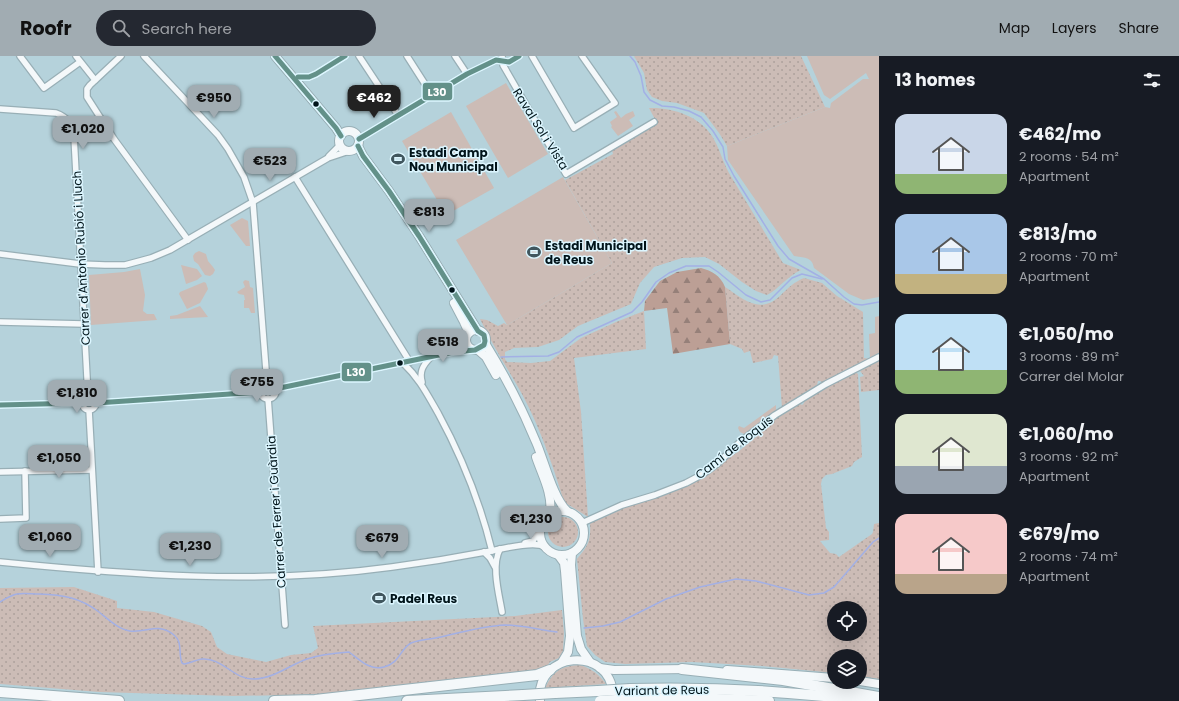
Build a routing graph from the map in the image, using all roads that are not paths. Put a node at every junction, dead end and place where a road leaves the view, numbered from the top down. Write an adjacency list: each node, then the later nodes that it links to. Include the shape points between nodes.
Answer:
1 (20, 56): 15 (street, via 44,88)
2 (76, 56): 15 (street)
3 (121, 56): 18 (street)
4 (144, 56): 28 (street, via 218,135 244,177)
5 (275, 56): 23 (street)
6 (282, 56): 17 (street)
7 (345, 56): 17 (street, via 316,74)
8 (360, 56): 21 (street)
9 (407, 56): 19 (street)
10 (455, 56): 16 (street)
11 (519, 56): 14 (street, via 509,62)
12 (532, 56): 13 (street, via 574,128 615,103)
13 (582, 56)
14 (502, 58): 16 (street); 22 (street, Raval Sol i Vista, via 503,65 566,174)
15 (80, 62): 18 (street)
16 (467, 74): 19 (street)
17 (298, 77): 23 (street)
18 (95, 80): 29 (street, via 87,89 87,97 114,139)
19 (432, 95): 21 (street)
20 (0, 109): 31 (street, Carrer d'Antonio Rubió i Lluch, via 56,113 70,123 74,136)
21 (398, 116): 25 (street)
22 (654, 122)
23 (343, 134): 24 (street, via 339,139); 25 (street, via 356,133)
24 (340, 145): 25 (street, via 342,148); 26 (street)
25 (355, 147): 26 (street); 34 (street, via 412,224); 35 (street, via 406,223)
26 (328, 158): 27 (street)
27 (295, 177): 28 (street); 42 (street)
28 (253, 203): 29 (street); 44 (street)
29 (188, 240): 31 (street, via 151,258 125,265)
30 (0, 254): 31 (street)
31 (80, 264): 33 (street, Carrer d'Antonio Rubió i Lluch)
32 (0, 322): 33 (street)
33 (84, 324): 48 (street, Carrer d'Antonio Rubió i Lluch)
34 (478, 331): 35 (street); 36 (street, via 484,335)
35 (469, 333): 37 (street)
36 (485, 343): 38 (street); 57 (street, via 535,440 558,500)
37 (467, 344): 38 (street, via 471,349); 39 (street)
38 (477, 350): 39 (street); 58 (street, via 486,358 509,397 534,450 549,494)
39 (453, 352): 40 (street)
40 (430, 357): 42 (street); 45 (street, via 420,374)
41 (879, 357): 60 (street, Camí de Roquís, via 776,415 703,474)
42 (410, 362): 43 (street)
43 (403, 363): 45 (street); 46 (street)
44 (267, 383): 46 (street); 47 (street, via 262,386)
45 (424, 388): 65 (street, via 453,440 475,492)
46 (275, 389): 49 (street, via 274,396)
47 (260, 392): 49 (street, via 263,397); 50 (street)
48 (88, 396): 50 (street); 51 (street)
49 (268, 398): 72 (street, Carrer de Ferrer i Guàrdia)
50 (96, 402): 53 (street, via 94,409)
51 (82, 403): 52 (street); 53 (street, via 84,408)
52 (0, 405)
53 (89, 410): 54 (street)
54 (92, 470): 55 (street); 71 (street)
55 (25, 471): 56 (street); 59 (street, via 26,518)
56 (0, 472)
57 (567, 511): 58 (street, via 560,510); 60 (street, via 576,515)
58 (550, 514): 61 (street)
59 (0, 519)
60 (582, 523): 67 (street, via 582,542)
61 (540, 529): 62 (street, via 533,540); 64 (street)
62 (520, 546): 63 (street); 64 (street, via 539,545)
63 (500, 549): 65 (street); 70 (street)
64 (546, 549): 68 (street)
65 (492, 551): 66 (street)
66 (484, 552): 70 (street); 72 (street, via 388,568)
67 (572, 552): 68 (street); 76 (street, via 577,636 581,649)
68 (559, 556): 75 (street, via 564,563 570,636 568,652)
69 (0, 562): 71 (street)
70 (495, 567): 73 (street)
71 (98, 572): 72 (street)
72 (281, 576): 74 (street, Carrer de Ferrer i Guàrdia)
73 (502, 612)
74 (285, 625)
75 (562, 662): 76 (street); 79 (street)
76 (590, 662): 77 (street)
77 (600, 668): 78 (street); 91 (street, via 611,684)
78 (682, 669): 80 (street, via 739,670); 86 (highway, via 783,680)
79 (550, 670): 88 (highway, via 537,675 315,700); 90 (street, via 541,686)
80 (827, 677)
81 (867, 682): 82 (street)
82 (879, 684)
83 (0, 692): 87 (highway)
84 (630, 694): 85 (highway, Variant de Reus, bridge); 92 (highway, Variant de Reus); 93 (highway, Variant de Reus, via 688,688 742,689)
85 (599, 696): 89 (highway, Variant de Reus, bridge, via 555,693)
86 (879, 697)
87 (119, 701)
88 (274, 701)
89 (406, 701)
90 (540, 701)
91 (612, 701)
92 (769, 701)
93 (869, 701)

